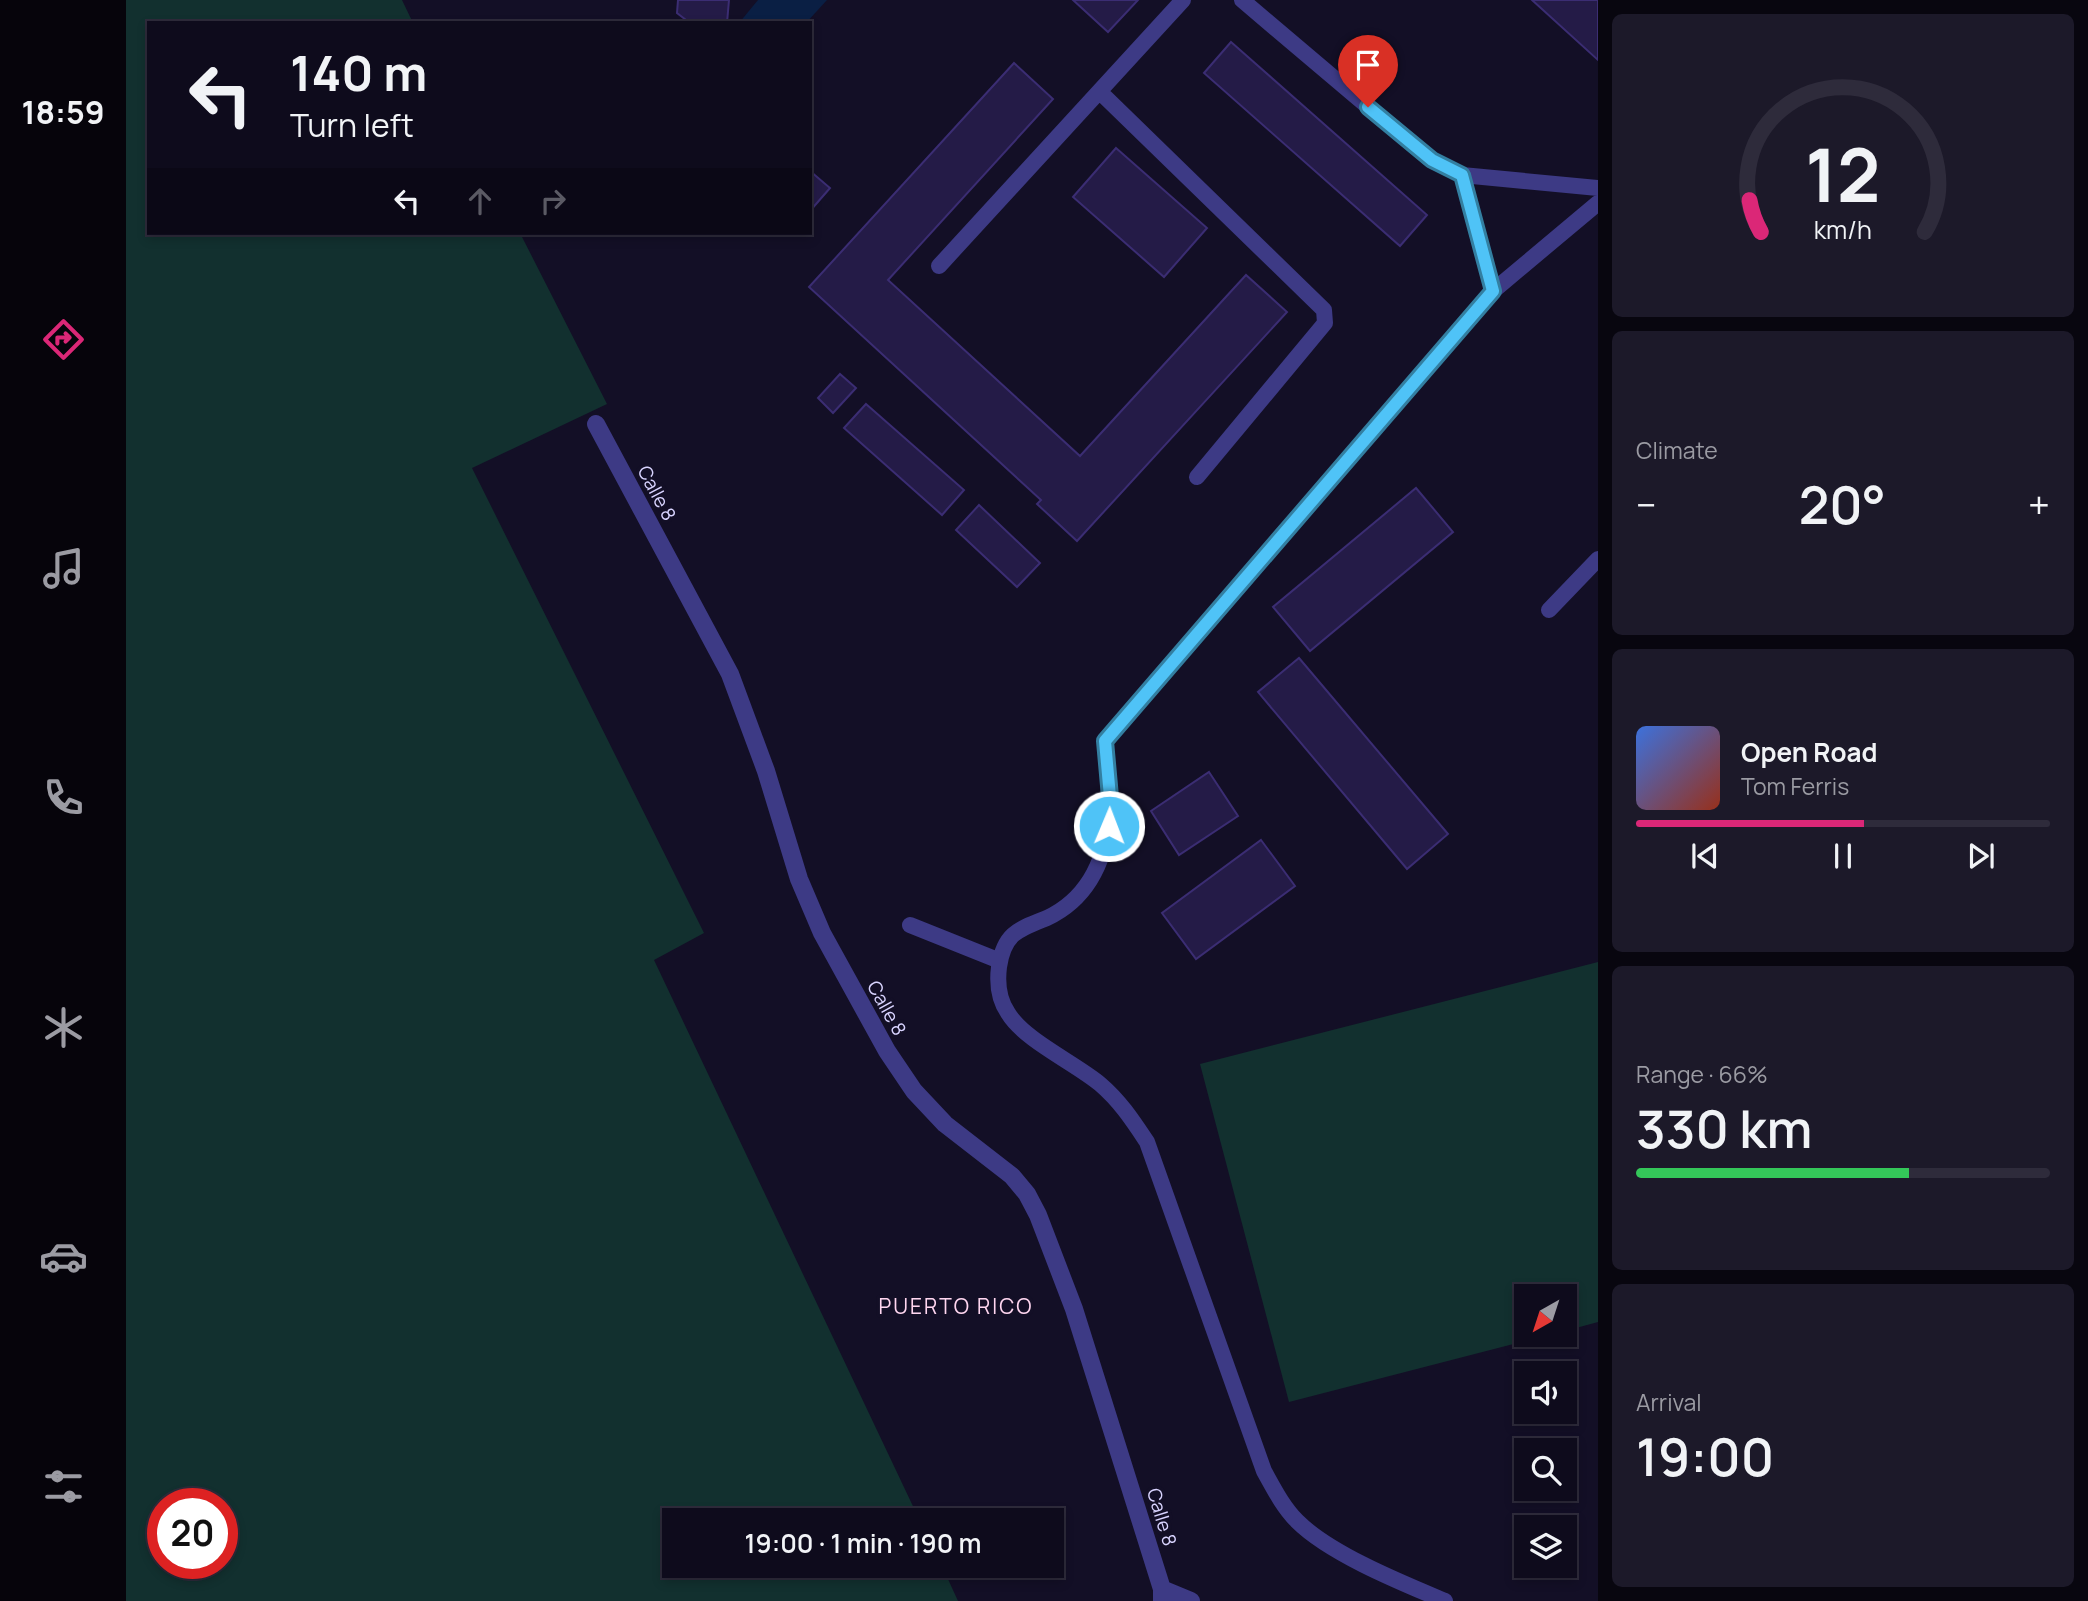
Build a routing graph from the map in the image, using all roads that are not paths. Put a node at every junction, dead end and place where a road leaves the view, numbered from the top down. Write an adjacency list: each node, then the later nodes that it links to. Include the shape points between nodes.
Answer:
1 (1183, 0): 3 (lane)
2 (1242, 0): 4 (lane, via 1432,160)
3 (1100, 92): 7 (lane); 10 (lane, via 1324,310 1326,317)
4 (1462, 175): 5 (lane); 8 (lane)
5 (1598, 188)
6 (1598, 203): 8 (lane)
7 (939, 266)
8 (1493, 291): 14 (lane, via 1105,741 1111,808 1107,844 1096,869 1074,900 1013,935)
9 (596, 424): 15 (street, Calle 8, via 730,674 799,879 822,933 880,1039 914,1091 946,1124 1012,1176 1038,1215 1074,1309)
10 (1197, 477)
11 (1598, 559): 12 (lane)
12 (1549, 610)
13 (910, 925): 14 (lane)
14 (1000, 961): 17 (lane, via 1000,995 1019,1027 1101,1085 1147,1142 1264,1471 1279,1500 1325,1542 1392,1579)
15 (1162, 1595): 16 (street)
16 (1191, 1601)
17 (1445, 1601)

